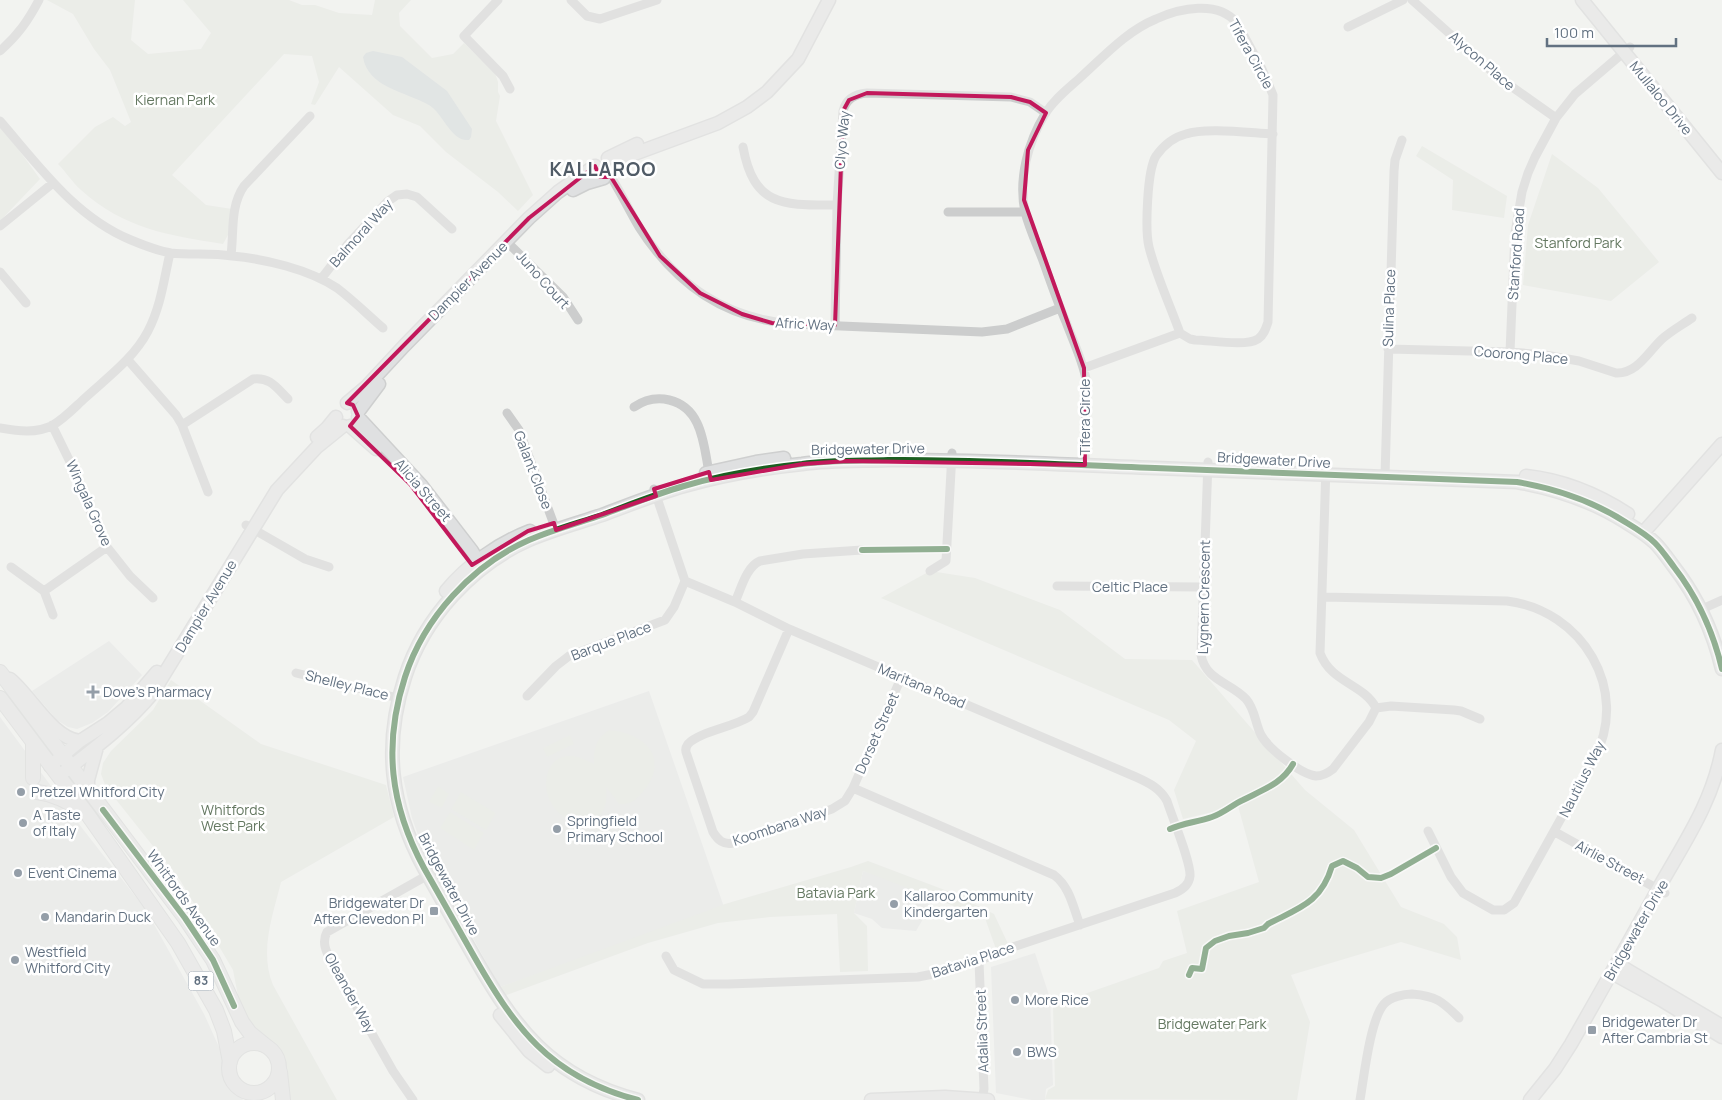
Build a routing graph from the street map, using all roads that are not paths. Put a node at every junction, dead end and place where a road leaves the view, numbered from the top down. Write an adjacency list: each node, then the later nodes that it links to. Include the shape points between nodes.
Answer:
1 (39, 0): 13 (street, via 19,32)
2 (498, 0): 14 (street, via 464,36 504,76)
3 (571, 0): 4 (street, via 588,16 600,19)
4 (657, 0)
5 (821, 0): 22 (street, via 786,61 748,97 715,116 644,141)
6 (829, 0): 26 (street, Dampier Avenue, via 798,59 767,92 718,123 634,154)
7 (1403, 0): 11 (street)
8 (1412, 0): 17 (street, Alycon Place, via 1498,78)
9 (1582, 0): 12 (street, Mullaloo Drive)
10 (1592, 0): 12 (street, Mullaloo Drive)
11 (1348, 27)
12 (1627, 49): 17 (street, Stanford Road, via 1575,94); 23 (street, Mullaloo Drive); 25 (street, Mullaloo Drive)
13 (0, 51)
14 (510, 89)
15 (1046, 113): 19 (street, Tifera Circle, via 1068,88 1136,28 1172,13 1211,8 1231,16 1237,23 1262,69 1273,95); 28 (street, Clyo Way, via 1030,102 1012,97 867,93 853,96 843,111); 30 (street, Tifera Circle, via 1028,150 1023,185)
16 (310, 116): 35 (street, via 238,196)
17 (1556, 118): 46 (street, Stanford Road, via 1535,157 1522,192 1515,233)
18 (0, 121): 27 (street)
19 (1273, 134): 44 (street, Tifera Circle, via 1268,322 1264,332 1248,342 1194,340); 44 (street, via 1186,133 1169,142 1155,157 1150,175 1149,246)
20 (1402, 140): 45 (street, Sulina Place, via 1394,171)
21 (743, 147): 28 (street, via 748,170 757,186 775,200 791,204)
22 (608, 158): 24 (street, via 600,159); 26 (street, via 614,162)
23 (1722, 162)
24 (595, 166): 26 (street, via 596,173); 33 (street, Dampier Avenue, via 529,218)
25 (1722, 173)
26 (610, 175): 33 (street, Dampier Avenue, via 570,192); 42 (street, Afric Way, via 639,226 685,283 718,304 772,322)
27 (53, 183): 31 (street); 34 (street, via 102,226)
28 (837, 205): 42 (street, Clyo Way)
29 (948, 212): 30 (street)
30 (1025, 212): 39 (street, Tifera Circle)
31 (0, 226)
32 (452, 229): 37 (street, Balmoral Way, via 417,197 397,195 348,244)
33 (510, 244): 41 (street, Juno Court, via 563,297); 52 (street, Dampier Avenue); 52 (street, Dampier Avenue, via 366,387 338,408)
34 (170, 253): 35 (street); 47 (street, via 158,309 148,332)
35 (231, 256): 37 (street, via 281,265)
36 (0, 272): 38 (street)
37 (322, 279): 43 (street)
38 (26, 303)
39 (1060, 308): 42 (street, Afric Way, via 1007,329 982,332); 48 (street, Tifera Circle)
40 (1692, 318): 46 (street, Coorong Place, via 1662,340 1627,373 1616,373 1564,357)
41 (578, 320)
42 (835, 325)
43 (383, 328)
44 (1180, 333): 48 (street, Tifera Circle)
45 (1388, 349): 46 (street, Coorong Place); 62 (street, Sulina Place)
46 (1510, 352)
47 (128, 360): 53 (street); 54 (street, via 163,398)
48 (1084, 368): 59 (street, Tifera Circle, via 1087,391)
49 (288, 399): 54 (street, via 270,381 252,379)
50 (634, 407): 63 (street, via 662,398 676,402 689,412 699,428)
51 (507, 413): 66 (street, Galant Close, via 519,430)
52 (349, 420): 67 (street, Dampier Avenue, via 327,428 306,446 262,499); 71 (street, Alicia Street, via 410,484)
53 (52, 425): 55 (street, via 30,431); 69 (street, Wingala Grove)
54 (182, 425): 64 (street)
55 (0, 428)
56 (1722, 444): 68 (street)
57 (1722, 454): 68 (street)
58 (952, 457): 59 (street, Bridgewater Drive); 63 (street, Bridgewater Drive, via 803,464); 74 (street, via 946,561)
59 (1085, 462): 60 (street, Bridgewater Drive)
60 (1208, 466): 61 (street, Bridgewater Drive); 77 (street, Lygnern Crescent)
61 (1326, 471): 62 (street, Bridgewater Drive); 79 (street)
62 (1385, 473): 68 (street, Bridgewater Drive, via 1534,485 1591,503)
63 (710, 476): 65 (street, Bridgewater Drive, via 685,486)
64 (208, 492)
65 (655, 492): 66 (street, Bridgewater Drive); 75 (street)
66 (555, 526): 71 (street, Bridgewater Drive)
67 (249, 527): 73 (street, via 305,559); 97 (street, Dampier Avenue, via 149,683 108,723); 98 (street, Dampier Avenue, via 152,694 139,710)
68 (1648, 533): 83 (street, Bridgewater Drive, via 1679,559 1701,591)
69 (107, 547): 78 (street); 80 (street, Wingala Grove)
70 (862, 550): 82 (street, via 803,554 755,563)
71 (478, 566): 92 (street, Bridgewater Drive, via 450,587 426,618 402,660)
72 (11, 567): 78 (street)
73 (329, 567)
74 (930, 571)
75 (685, 582): 82 (street, Maritana Road); 91 (street, Barque Place, via 665,620 569,656)
76 (1057, 586): 77 (street, Celtic Place)
77 (1203, 587): 94 (street, Lygnern Crescent, via 1201,655 1206,669 1246,699 1266,742 1298,768 1316,776 1334,769)
78 (44, 591): 84 (street)
79 (1323, 597): 94 (street, via 1322,660 1332,673 1369,698); 109 (street, Nautilus Way, via 1517,602 1546,612 1568,626 1596,663 1604,689 1607,716 1599,750)
80 (153, 598)
81 (1722, 600): 83 (street)
82 (735, 602): 85 (street, Maritana Road)
83 (1705, 607): 86 (street, Bridgewater Drive); 87 (street, Bridgewater Drive)
84 (53, 615)
85 (789, 629): 90 (street, Maritana Road); 104 (street, Koombana Way, via 749,718 700,737 686,748 713,832 720,842 733,843 837,807)
86 (1722, 639)
87 (1722, 669)
88 (0, 672): 97 (street, via 25,693 52,727); 100 (main road, Whitfords Avenue / 83)
89 (296, 673): 92 (street, Shelley Place)
90 (901, 678): 104 (street, Dorset Street); 111 (street, Maritana Road, via 1153,786 1167,801 1187,860)
91 (527, 696)
92 (394, 697): 110 (street, Bridgewater Drive, via 393,775 404,824)
93 (0, 698): 96 (main road, 83)
94 (1376, 708): 95 (street, via 1454,710)
95 (1480, 720)
96 (32, 741): 101 (main road, 83); 103 (main road)
97 (80, 741): 100 (street, Dampier Avenue)
98 (97, 747): 100 (street, Dampier Avenue); 105 (street)
99 (1722, 750): 102 (street, Bridgewater Drive)
100 (66, 762): 101 (street, Dampier Avenue); 105 (main road, Whitfords Avenue / 83)
101 (54, 772): 107 (main road, 83)
102 (1721, 777): 112 (street, Bridgewater Drive, via 1708,817)
103 (33, 778)
104 (853, 788): 113 (street, via 1054,875 1068,890)
105 (88, 790): 120 (main road, Whitfords Avenue / 83, via 185,918 213,960 242,1022)
106 (36, 792): 107 (main road, via 60,798)
107 (88, 815): 121 (main road, 83, via 197,974 220,1020)
108 (1428, 832): 109 (street, Nautilus Way, via 1462,893 1498,911 1514,903)
109 (1555, 832): 112 (street, Airlie Street)
110 (425, 877): 127 (street, Oleander Way, via 324,936 332,963); 128 (street, Bridgewater Drive, via 493,1005 512,1032 529,1052 563,1077); 129 (street, Bridgewater Drive, via 506,1010 538,1048 576,1075)
111 (1188, 881): 113 (street, Batavia Place, via 1181,890)
112 (1662, 891): 116 (street, Bridgewater Drive)
113 (1080, 925): 115 (street, Batavia Place)
114 (666, 956): 115 (street, Batavia Place, via 674,970 703,984 918,977)
115 (979, 961): 131 (street, Adalia Street)
116 (1618, 970): 118 (street); 119 (street); 133 (street, Bridgewater Drive, via 1555,1069); 134 (street, Bridgewater Drive, via 1567,1066)
117 (1459, 1018): 132 (street, via 1444,1003 1428,995 1405,994 1385,1002 1375,1018)
118 (1722, 1026)
119 (1722, 1037)
120 (266, 1046): 121 (main road, via 251,1043 243,1046); 122 (main road, 83, via 275,1054)
121 (230, 1062): 123 (main road, 83, via 231,1077)
122 (279, 1066): 123 (main road, via 276,1080 266,1090 252,1093); 126 (main road, 83)
123 (241, 1089): 125 (main road, 83)
124 (902, 1099): 130 (street); 131 (street, via 945,1097)
125 (252, 1100)
126 (283, 1100)
127 (413, 1100)
128 (610, 1100)
129 (638, 1100)
130 (871, 1100)
131 (984, 1100)
132 (1360, 1100)
133 (1530, 1100)
134 (1540, 1100)

